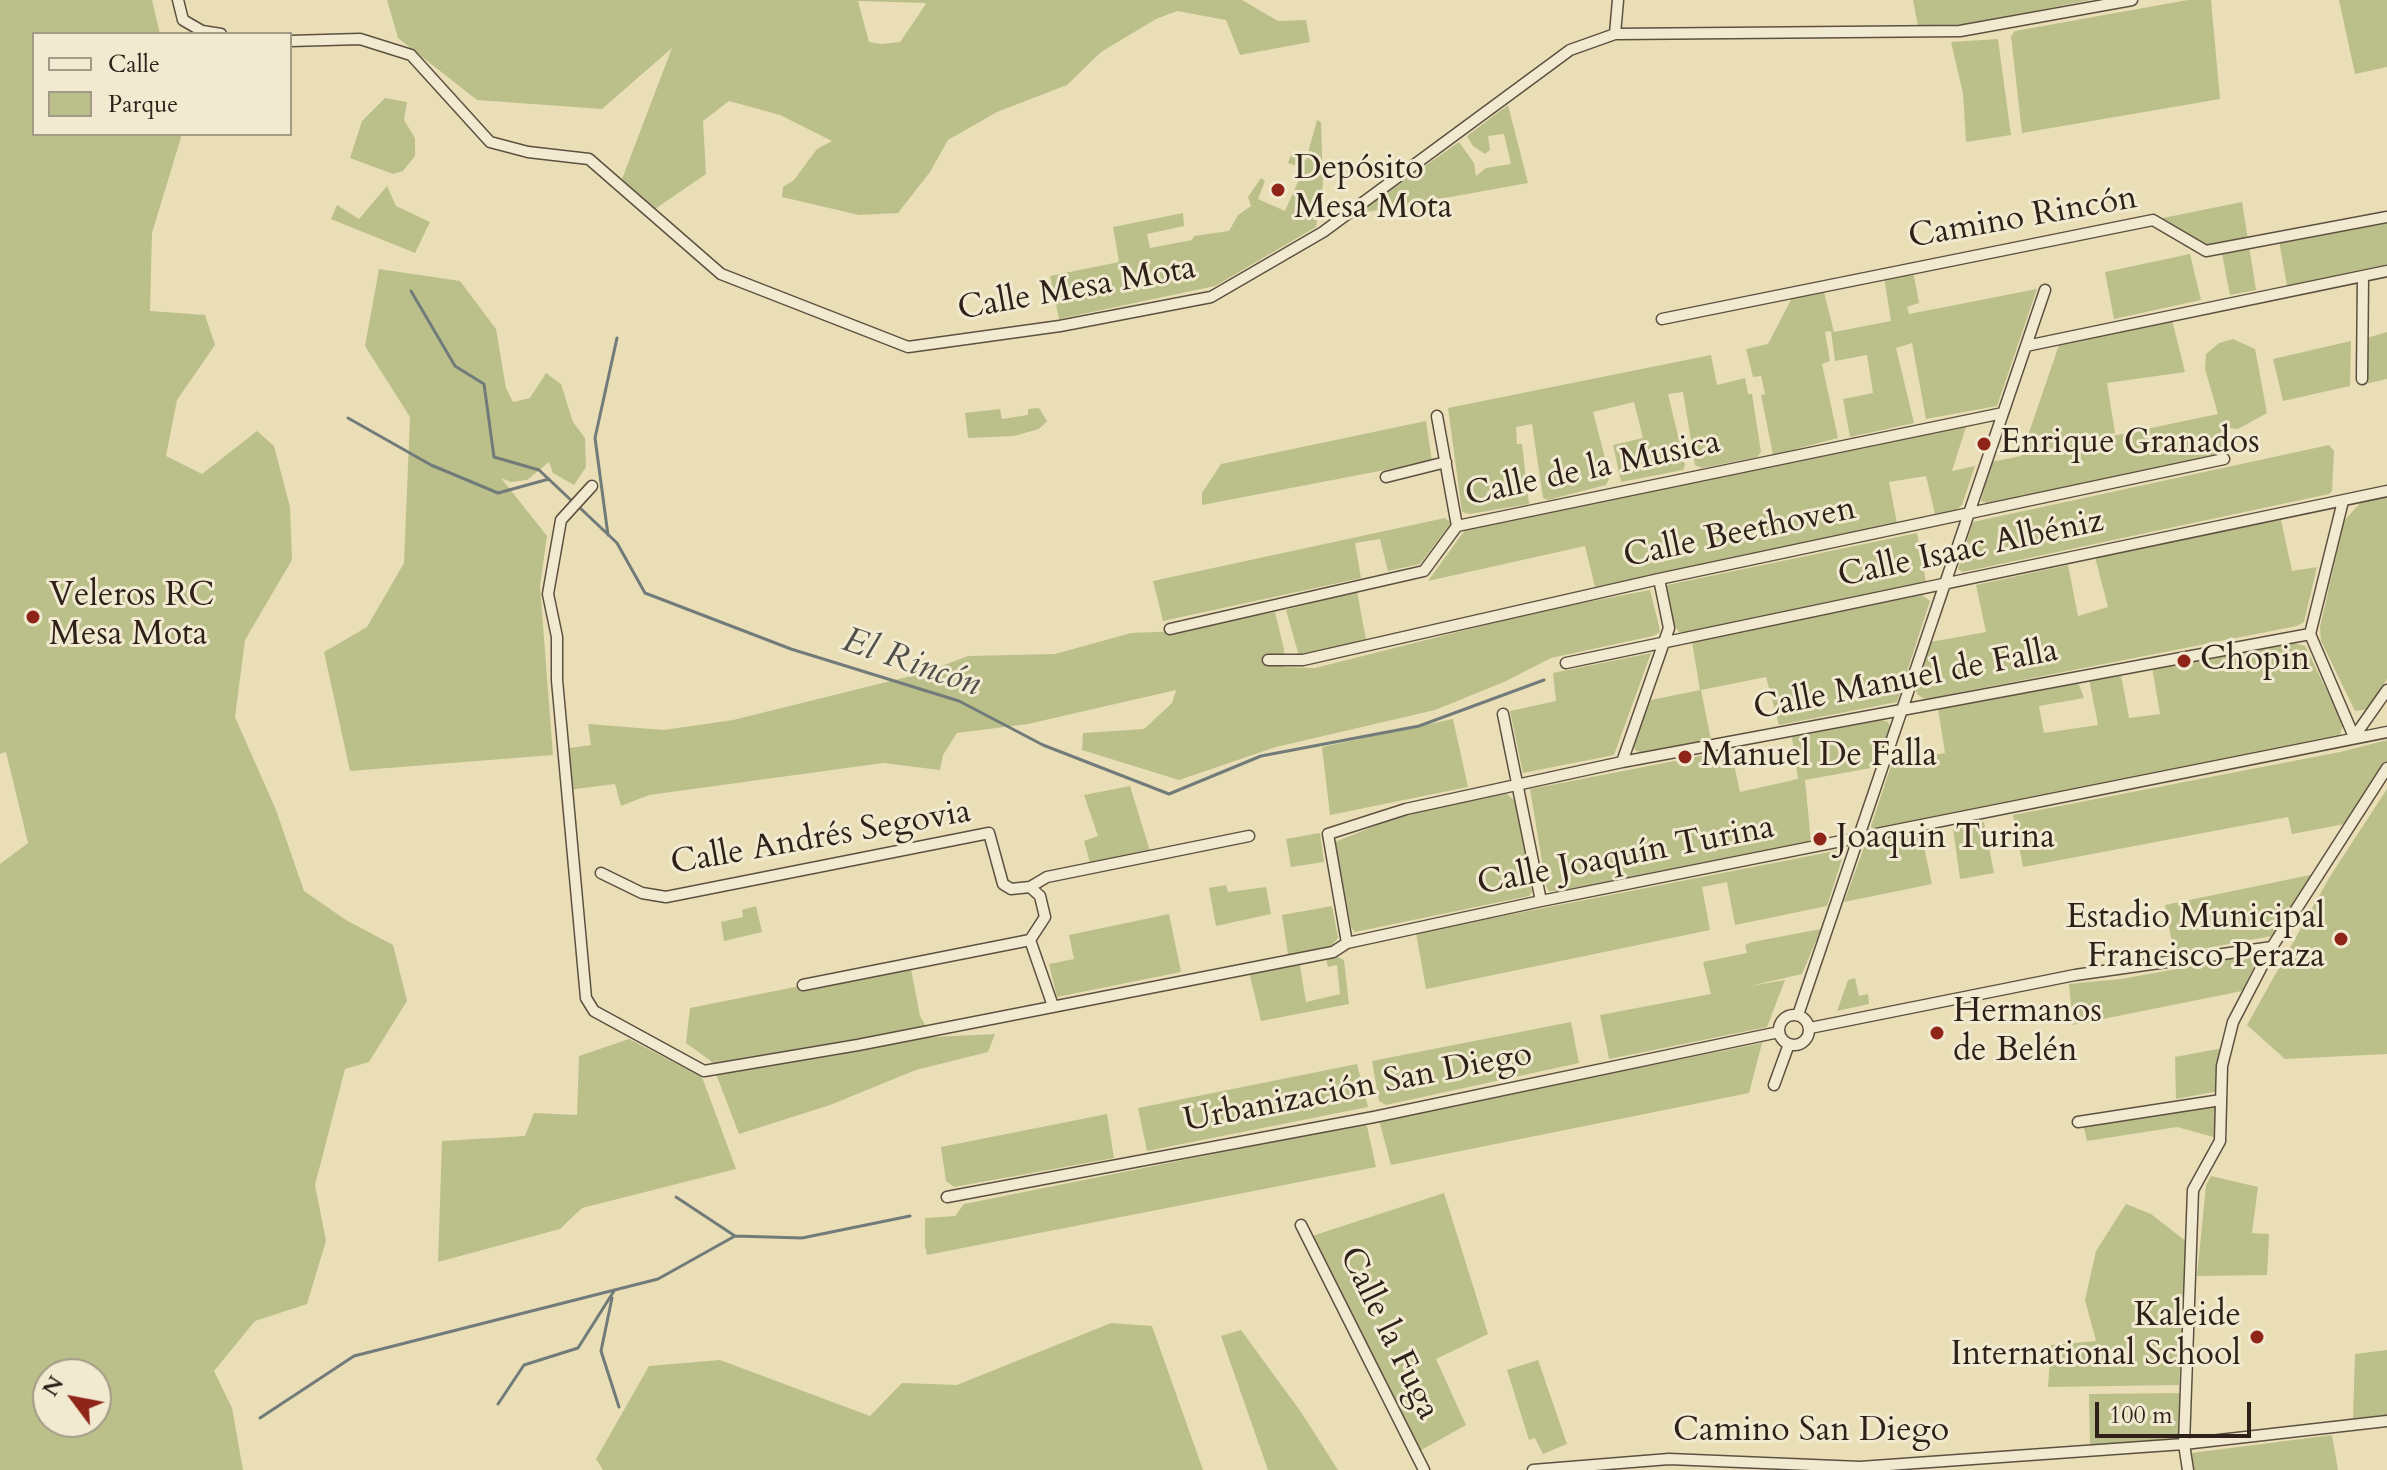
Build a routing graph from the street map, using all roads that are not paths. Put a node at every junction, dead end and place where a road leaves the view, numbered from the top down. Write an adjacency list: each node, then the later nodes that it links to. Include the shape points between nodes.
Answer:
1 (178, 0): 4 (street, via 183,20)
2 (1618, 0): 5 (street)
3 (2132, 0): 5 (street, Calle Mesa Mota, via 1960,31)
4 (208, 32)
5 (1615, 34): 6 (street, Calle Mesa Mota, via 1570,50 1323,232 1211,297 1060,326 908,347 721,274 589,159 490,142 411,55 360,39)
6 (292, 41)
7 (2387, 217): 11 (street, Camino Rincón, via 2206,251 2153,220)
8 (2387, 271): 9 (street)
9 (2363, 276): 12 (street); 13 (street)
10 (2045, 290): 12 (street)
11 (1662, 319)
12 (2026, 346): 14 (street)
13 (2362, 379)
14 (2003, 413): 22 (street); 23 (street, Calle de la Musica)
15 (1437, 416): 17 (street)
16 (2224, 459): 22 (street, Calle Beethoven)
17 (1446, 462): 18 (street); 23 (street)
18 (1386, 477)
19 (592, 486): 48 (street, Calle Joaquín Turina, via 561,520 548,594 557,637 574,896 586,998 594,1011 704,1071)
20 (2387, 491): 21 (street, Calle Isaac Albéniz)
21 (2343, 501): 25 (street, Calle Isaac Albéniz); 27 (street)
22 (1968, 516): 24 (street, Calle Beethoven); 25 (street)
23 (1457, 526): 26 (street, Calle de la Musica, via 1424,571)
24 (1659, 579): 28 (street, via 1669,628); 29 (street, Calle Beethoven, via 1303,660)
25 (1945, 584): 28 (street, Calle Isaac Albéniz); 32 (street)
26 (1170, 629)
27 (2310, 634): 32 (street, Calle Manuel de Falla); 35 (street)
28 (1666, 641): 30 (street, Calle Isaac Albéniz); 36 (street)
29 (1268, 660)
30 (1566, 663)
31 (2387, 690): 35 (street)
32 (1903, 709): 36 (street, Calle Manuel de Falla); 40 (street)
33 (1503, 714): 38 (street)
34 (2387, 732): 35 (street, Calle Joaquín Turina)
35 (2354, 737): 40 (street, Calle Joaquín Turina)
36 (1622, 762): 38 (street, Calle Manuel de Falla)
37 (2387, 768): 46 (street)
38 (1519, 784): 43 (street); 45 (street, Calle Manuel de Falla, via 1406,809 1328,834)
39 (1249, 836): 42 (street, via 1047,877)
40 (1860, 840): 43 (street, Calle Joaquín Turina); 49 (street)
41 (601, 873): 42 (street, Calle Andrés Segovia, via 642,893 666,897 989,833 1003,884 1011,889)
42 (1030, 887): 44 (street, via 1040,896 1045,917)
43 (1541, 901): 45 (street, Calle Joaquín Turina)
44 (1030, 940): 47 (street); 48 (street)
45 (1347, 943): 48 (street, Calle Joaquín Turina, via 1333,952)
46 (2272, 947): 50 (street, via 2075,975); 54 (street, via 2233,1022 2222,1066)
47 (803, 985)
48 (1053, 1006)
49 (1798, 1015): 50 (street); 51 (street, via 1784,1018)
50 (1810, 1028): 52 (street, via 1803,1042)
51 (1779, 1032): 52 (street); 56 (street, Urbanización San Diego, via 1374,1117)
52 (1789, 1044): 53 (street)
53 (1774, 1085)
54 (2221, 1100): 55 (street); 59 (street, via 2220,1141 2193,1190)
55 (2078, 1122)
56 (947, 1197)
57 (1301, 1225): 61 (street, Calle la Fuga)
58 (2387, 1421): 59 (street, Camino San Diego)
59 (2184, 1444): 60 (street, Camino San Diego, via 1860,1467); 64 (street)
60 (1669, 1459): 62 (street, Camino San Diego); 63 (street)
61 (1424, 1470)
62 (1533, 1470)
63 (1678, 1470)
64 (2188, 1470)

